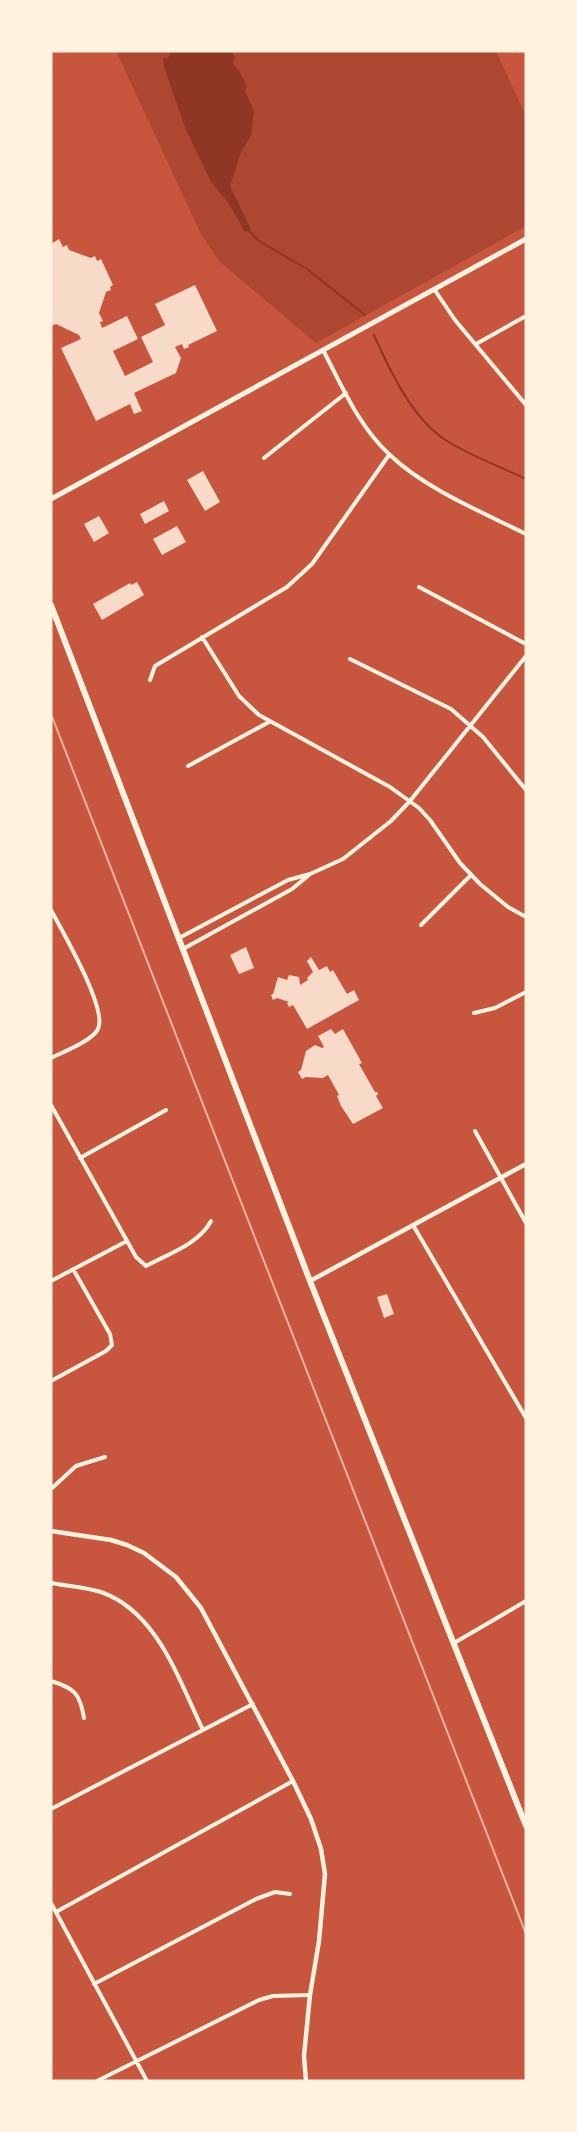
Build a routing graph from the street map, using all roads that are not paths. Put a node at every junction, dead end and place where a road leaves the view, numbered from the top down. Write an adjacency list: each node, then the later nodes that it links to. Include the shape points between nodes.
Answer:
1 (526, 239): 2 (main road)
2 (434, 289): 4 (street); 5 (main road)
3 (526, 316): 4 (street)
4 (476, 344): 7 (street)
5 (323, 350): 6 (street); 10 (main road)
6 (346, 393): 8 (street); 9 (street)
7 (526, 405)
8 (389, 455): 11 (street, via 410,472); 14 (street, via 306,570 287,586)
9 (264, 458)
10 (51, 499)
11 (526, 534)
12 (419, 587): 15 (street)
13 (51, 605): 31 (main road)
14 (202, 637): 18 (street, via 155,666); 19 (street, via 239,696)
15 (526, 644)
16 (526, 656): 20 (street)
17 (350, 659): 20 (street, via 451,709)
18 (150, 680)
19 (270, 722): 21 (street); 23 (street)
20 (471, 725): 22 (street); 23 (street)
21 (188, 766)
22 (526, 790)
23 (411, 801): 24 (street, via 359,848); 25 (street)
24 (310, 874): 26 (street, via 288,880); 28 (street)
25 (471, 875): 29 (street); 30 (street)
26 (246, 902): 28 (street); 31 (street)
27 (51, 910): 35 (street, via 81,965 100,1015 99,1028 93,1036)
28 (252, 912): 32 (street)
29 (526, 917)
30 (422, 925)
31 (179, 938): 32 (main road)
32 (183, 949): 48 (main road)
33 (526, 992): 34 (street, via 495,1008)
34 (474, 1013)
35 (51, 1058)
36 (51, 1105): 39 (street)
37 (166, 1110): 39 (street)
38 (475, 1131): 41 (street)
39 (80, 1158): 45 (street)
40 (526, 1164): 41 (street)
41 (500, 1178): 43 (street); 44 (street)
42 (211, 1221): 45 (street, via 195,1240 146,1266)
43 (526, 1223)
44 (414, 1225): 48 (street); 50 (street)
45 (127, 1241): 46 (street)
46 (74, 1269): 47 (street); 49 (street, via 110,1334 112,1345)
47 (51, 1281)
48 (310, 1281): 56 (main road)
49 (51, 1381)
50 (526, 1418)
51 (105, 1457): 52 (street, via 76,1466)
52 (51, 1489)
53 (51, 1531): 58 (street, via 127,1545 176,1576 201,1608)
54 (51, 1583): 60 (street, via 101,1592 136,1615 163,1648)
55 (526, 1601): 56 (street)
56 (453, 1643): 63 (main road)
57 (51, 1681): 59 (street, via 74,1692)
58 (253, 1704): 60 (street); 61 (street)
59 (84, 1718)
60 (203, 1730): 62 (street)
61 (293, 1781): 66 (street); 68 (street, via 311,1819 325,1874)
62 (51, 1809)
63 (526, 1826)
64 (290, 1894): 67 (street, via 275,1892 256,1899)
65 (51, 1903): 66 (street)
66 (56, 1912): 67 (street)
67 (94, 1984): 69 (street)
68 (310, 1995): 69 (street, via 259,2000); 72 (street, via 304,2056)
69 (137, 2061): 70 (street); 71 (street)
70 (97, 2081)
71 (147, 2081)
72 (306, 2081)

